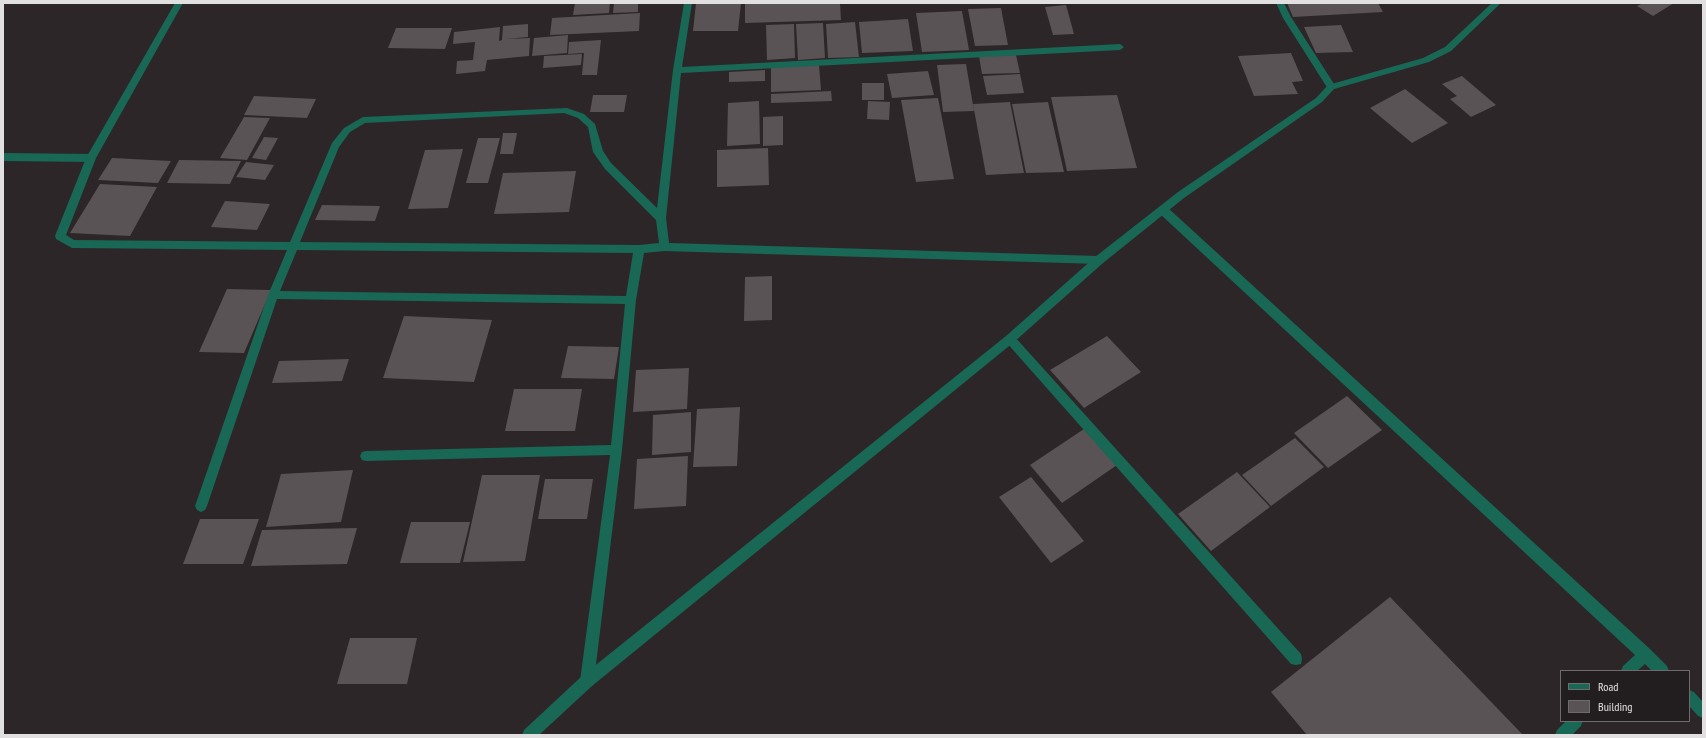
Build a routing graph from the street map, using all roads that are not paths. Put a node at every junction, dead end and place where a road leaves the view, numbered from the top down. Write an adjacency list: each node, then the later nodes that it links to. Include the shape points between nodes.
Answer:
1 (179, 3): 9 (street)
2 (688, 3): 6 (street)
3 (1280, 3): 7 (street)
4 (1497, 3): 7 (street, via 1448,49 1426,60)
5 (1120, 47): 6 (street)
6 (677, 70): 11 (street)
7 (1330, 87): 10 (street, via 1319,100)
8 (3, 157): 9 (street)
9 (91, 158): 12 (street, via 60,236 72,244)
10 (1163, 210): 15 (street); 22 (street)
11 (661, 218): 12 (street, via 608,166 598,152 592,126 581,116 564,110 363,120 347,130 335,146); 13 (street)
12 (294, 245): 14 (street); 16 (street)
13 (664, 247): 14 (street); 15 (street)
14 (639, 249): 17 (street)
15 (1099, 260): 18 (street)
16 (273, 295): 17 (street); 21 (street)
17 (631, 300): 19 (street)
18 (1010, 339): 23 (street); 26 (street)
19 (616, 450): 20 (street); 26 (street)
20 (366, 456)
21 (202, 506)
22 (1645, 654): 24 (street); 25 (street)
23 (1296, 659)
24 (1629, 670)
25 (1661, 670)
26 (587, 681): 30 (street)
27 (1690, 698): 28 (street)
28 (1703, 711)
29 (1575, 722): 31 (street)
30 (529, 735)
31 (1562, 735)

